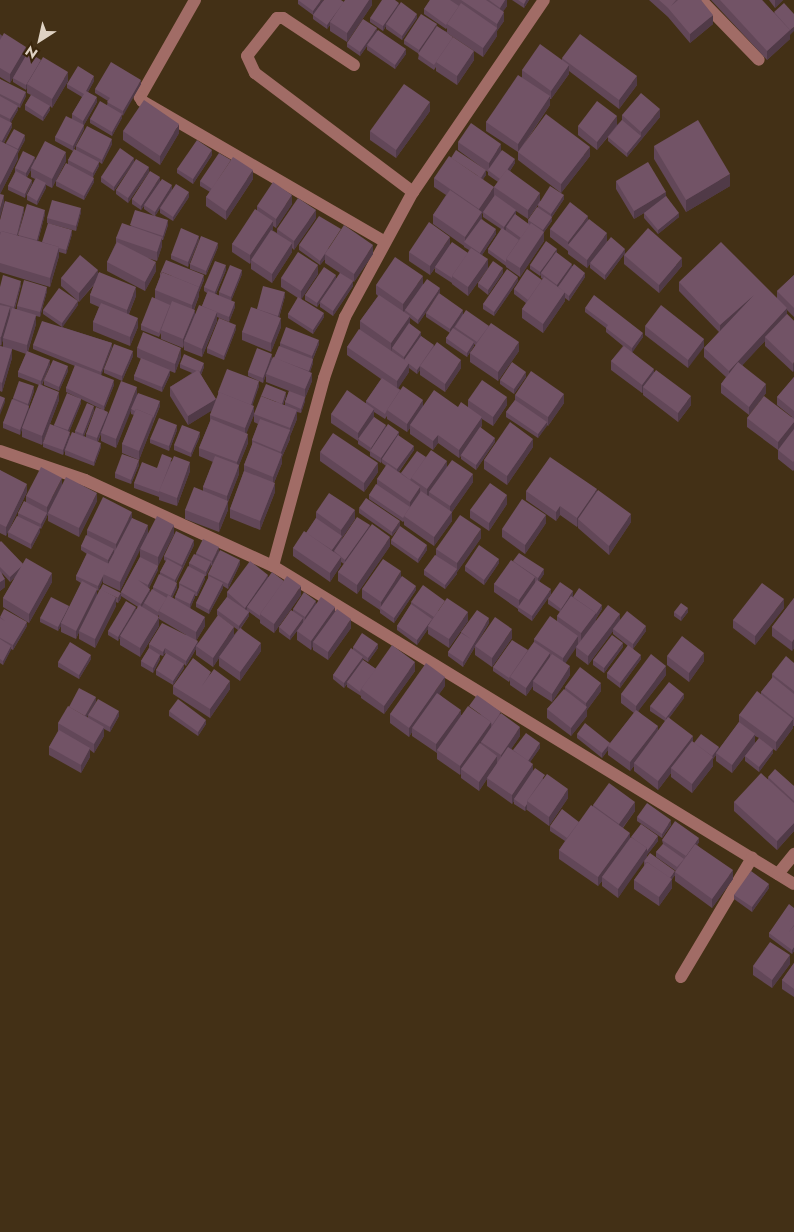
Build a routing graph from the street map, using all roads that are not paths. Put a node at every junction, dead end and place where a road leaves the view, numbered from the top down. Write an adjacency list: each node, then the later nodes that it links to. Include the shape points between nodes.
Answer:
1 (195, 0): 7 (street, via 140,97 142,101)
2 (544, 0): 6 (street)
3 (701, 0): 4 (street)
4 (759, 60)
5 (354, 66): 6 (street, via 283,18 277,18 247,56 255,73)
6 (413, 192): 7 (street)
7 (385, 242): 9 (street, via 345,317 324,378)
8 (0, 451): 9 (street, via 85,480)
9 (273, 566): 11 (street)
10 (794, 854): 12 (street)
11 (752, 858): 12 (street); 14 (street)
12 (778, 874): 13 (street)
13 (794, 884)
14 (681, 977)

